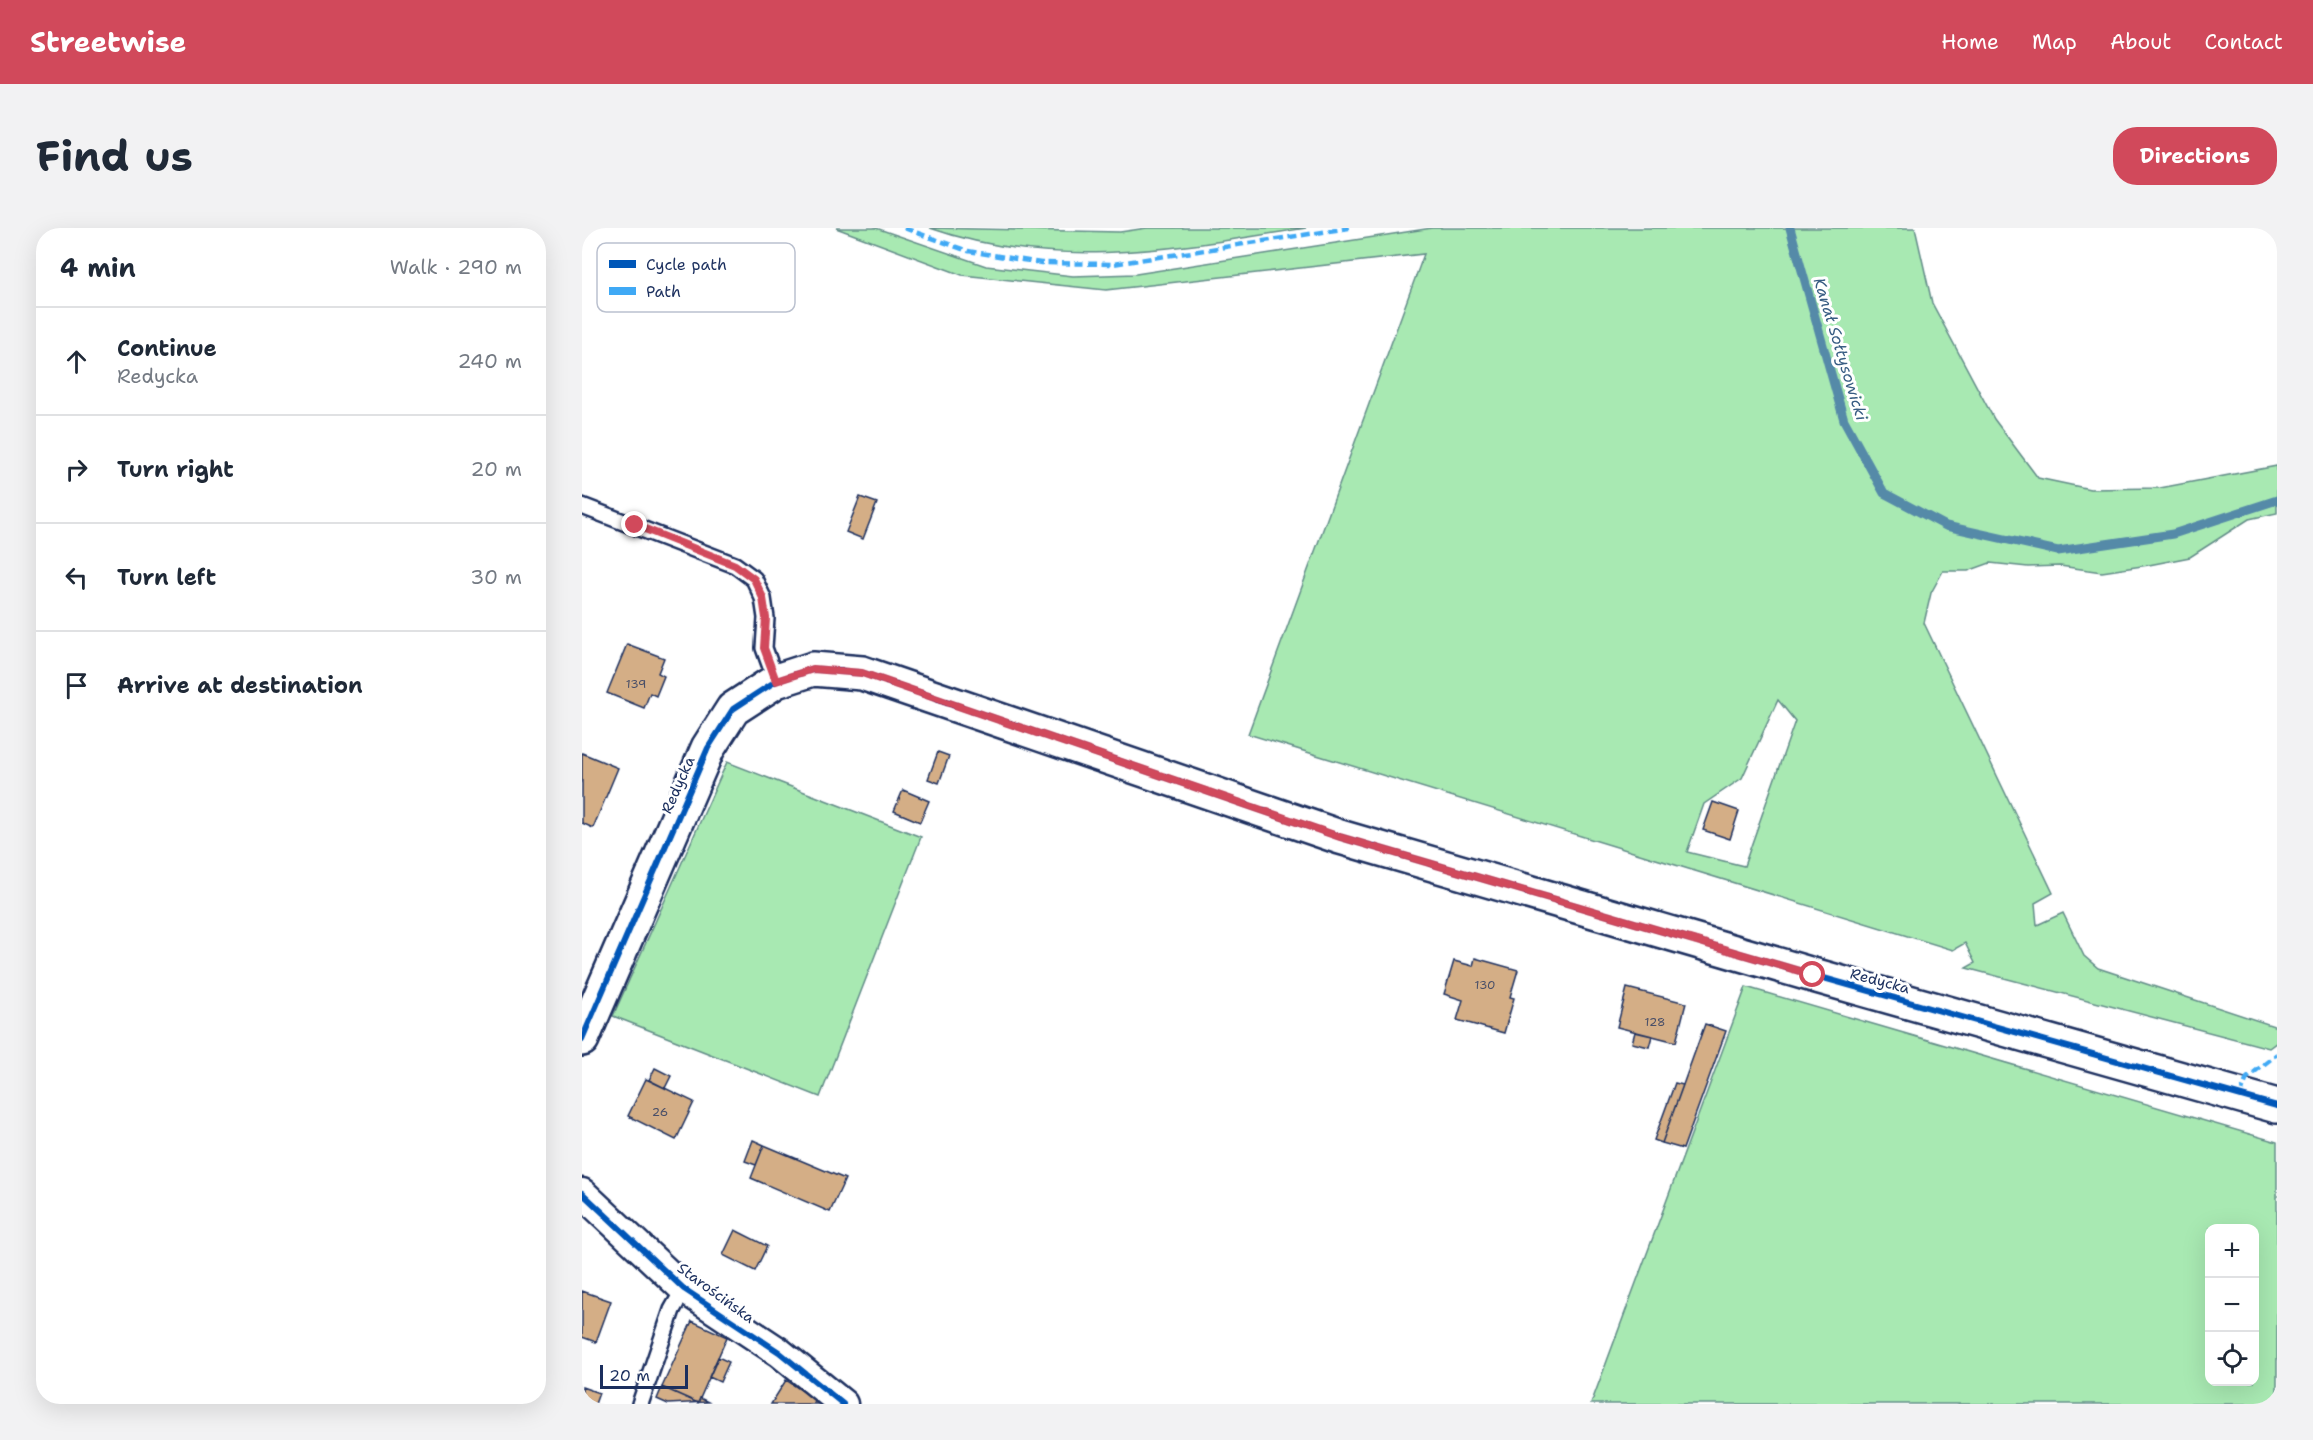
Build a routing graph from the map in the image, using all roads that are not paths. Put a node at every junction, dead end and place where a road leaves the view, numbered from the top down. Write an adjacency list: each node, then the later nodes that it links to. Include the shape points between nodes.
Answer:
1 (582, 506): 2 (lane, via 735,565 754,579 763,598 764,648)
2 (776, 681): 3 (street, Redycka, via 733,709 708,748); 4 (street, Redycka, via 813,669 862,673 1340,837)
3 (582, 1039)
4 (2277, 1106)
5 (582, 1193): 6 (street, Starościńska)
6 (684, 1288): 7 (lane, via 672,1310); 8 (street, Starościńska, via 779,1353)
7 (640, 1404)
8 (843, 1404)

